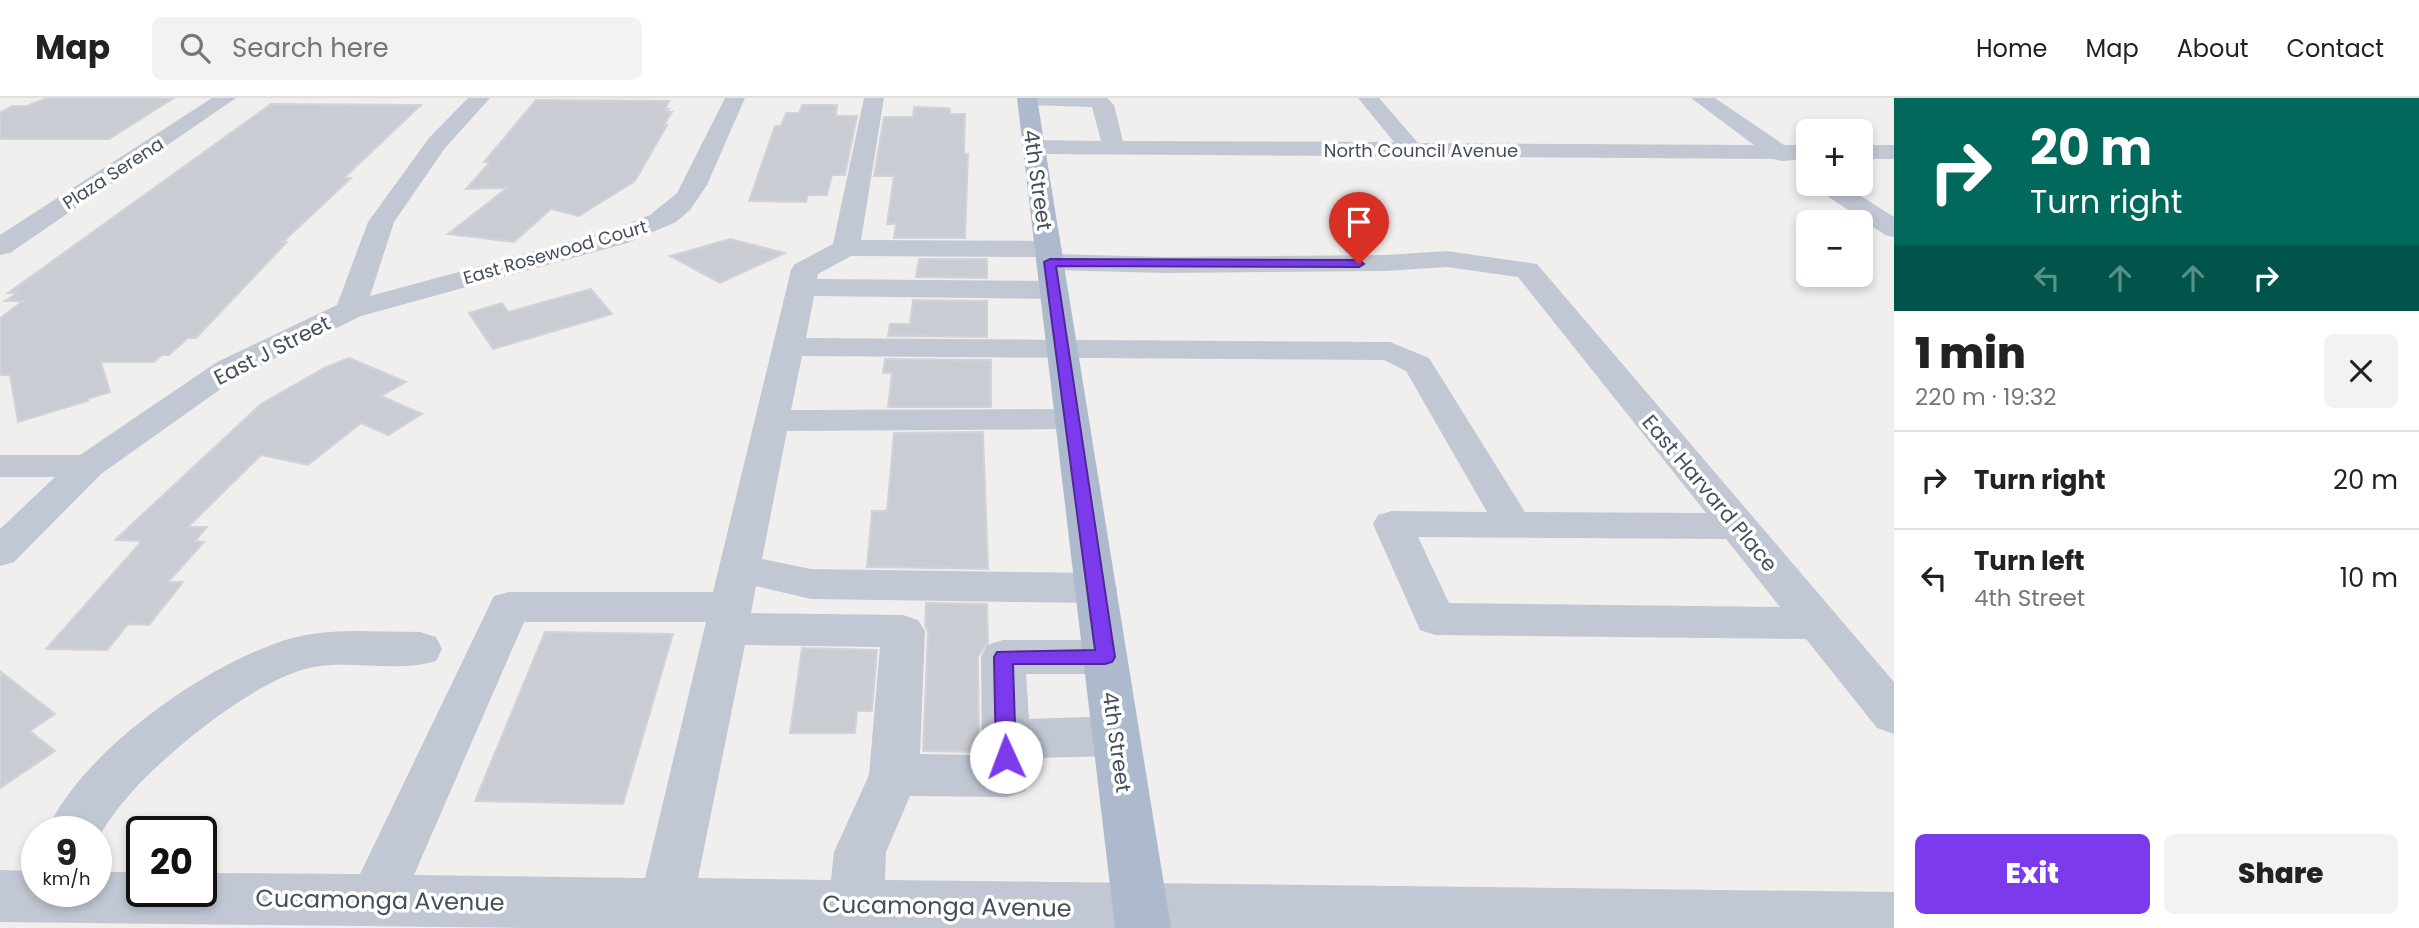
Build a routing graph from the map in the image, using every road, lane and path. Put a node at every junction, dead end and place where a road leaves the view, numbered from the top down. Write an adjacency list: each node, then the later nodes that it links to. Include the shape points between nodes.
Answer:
1 (226, 98): 18 (street, Plaza Serena)
2 (480, 98): 22 (street, East J Street, via 437,143 381,222)
3 (735, 98): 22 (street, East Rosewood Court, via 693,187 682,204 657,222 618,237)
4 (874, 98): 19 (street)
5 (1027, 98): 8 (main road, 4th Street); 9 (street, via 1097,101 1103,105)
6 (1368, 98): 10 (street)
7 (1701, 98): 11 (street)
8 (1033, 147): 9 (street, North Council Avenue); 20 (main road, 4th Street)
9 (1114, 148): 10 (street, North Council Avenue, via 1192,159)
10 (1412, 150): 11 (street, North Council Avenue)
11 (1778, 151): 12 (street, North Council Avenue); 15 (street)
12 (1796, 152)
13 (1873, 152): 14 (street)
14 (1894, 152)
15 (1796, 164)
16 (1844, 196): 17 (street)
17 (1894, 229)
18 (0, 247)
19 (846, 248): 20 (street); 21 (street, via 805,270)
20 (1050, 267): 21 (street); 23 (main road, 4th Street); 30 (street, East Harvard Place, via 1447,260 1527,270)
21 (801, 287): 24 (street)
22 (350, 310): 28 (street, East J Street, via 228,369)
23 (1062, 347): 24 (street); 25 (main road, 4th Street); 29 (street, via 1390,351 1418,365)
24 (788, 348): 26 (street)
25 (1072, 419): 26 (street); 32 (main road, 4th Street)
26 (772, 421): 33 (street)
27 (0, 466): 28 (street)
28 (88, 466): 31 (street, East J Street)
29 (1514, 524): 30 (street); 34 (street, via 1392,524 1435,619)
30 (1738, 526): 34 (street, East Harvard Place)
31 (0, 552)
32 (1096, 588): 33 (street, via 811,584); 36 (main road, 4th Street)
33 (732, 602): 40 (street, via 903,631); 43 (street, via 509,607); 44 (street)
34 (1818, 624): 37 (street, East Harvard Place)
35 (420, 649): 41 (street, via 310,650 273,662 228,686 166,732 112,779)
36 (1105, 657): 38 (main road, 4th Street); 39 (street, via 1003,657)
37 (1894, 715)
38 (1116, 736): 39 (street); 46 (main road, 4th Street)
39 (1006, 738): 40 (street, via 1007,776)
40 (894, 775): 45 (street)
41 (84, 816)
42 (112, 893): 43 (street, Cucamonga Avenue)
43 (376, 900): 44 (street, Cucamonga Avenue)
44 (666, 903): 45 (street, Cucamonga Avenue)
45 (838, 913): 46 (street, Cucamonga Avenue)
46 (1142, 918): 48 (street, Cucamonga Avenue)
47 (1894, 918): 48 (street, Cucamonga Avenue)
48 (1809, 923)

